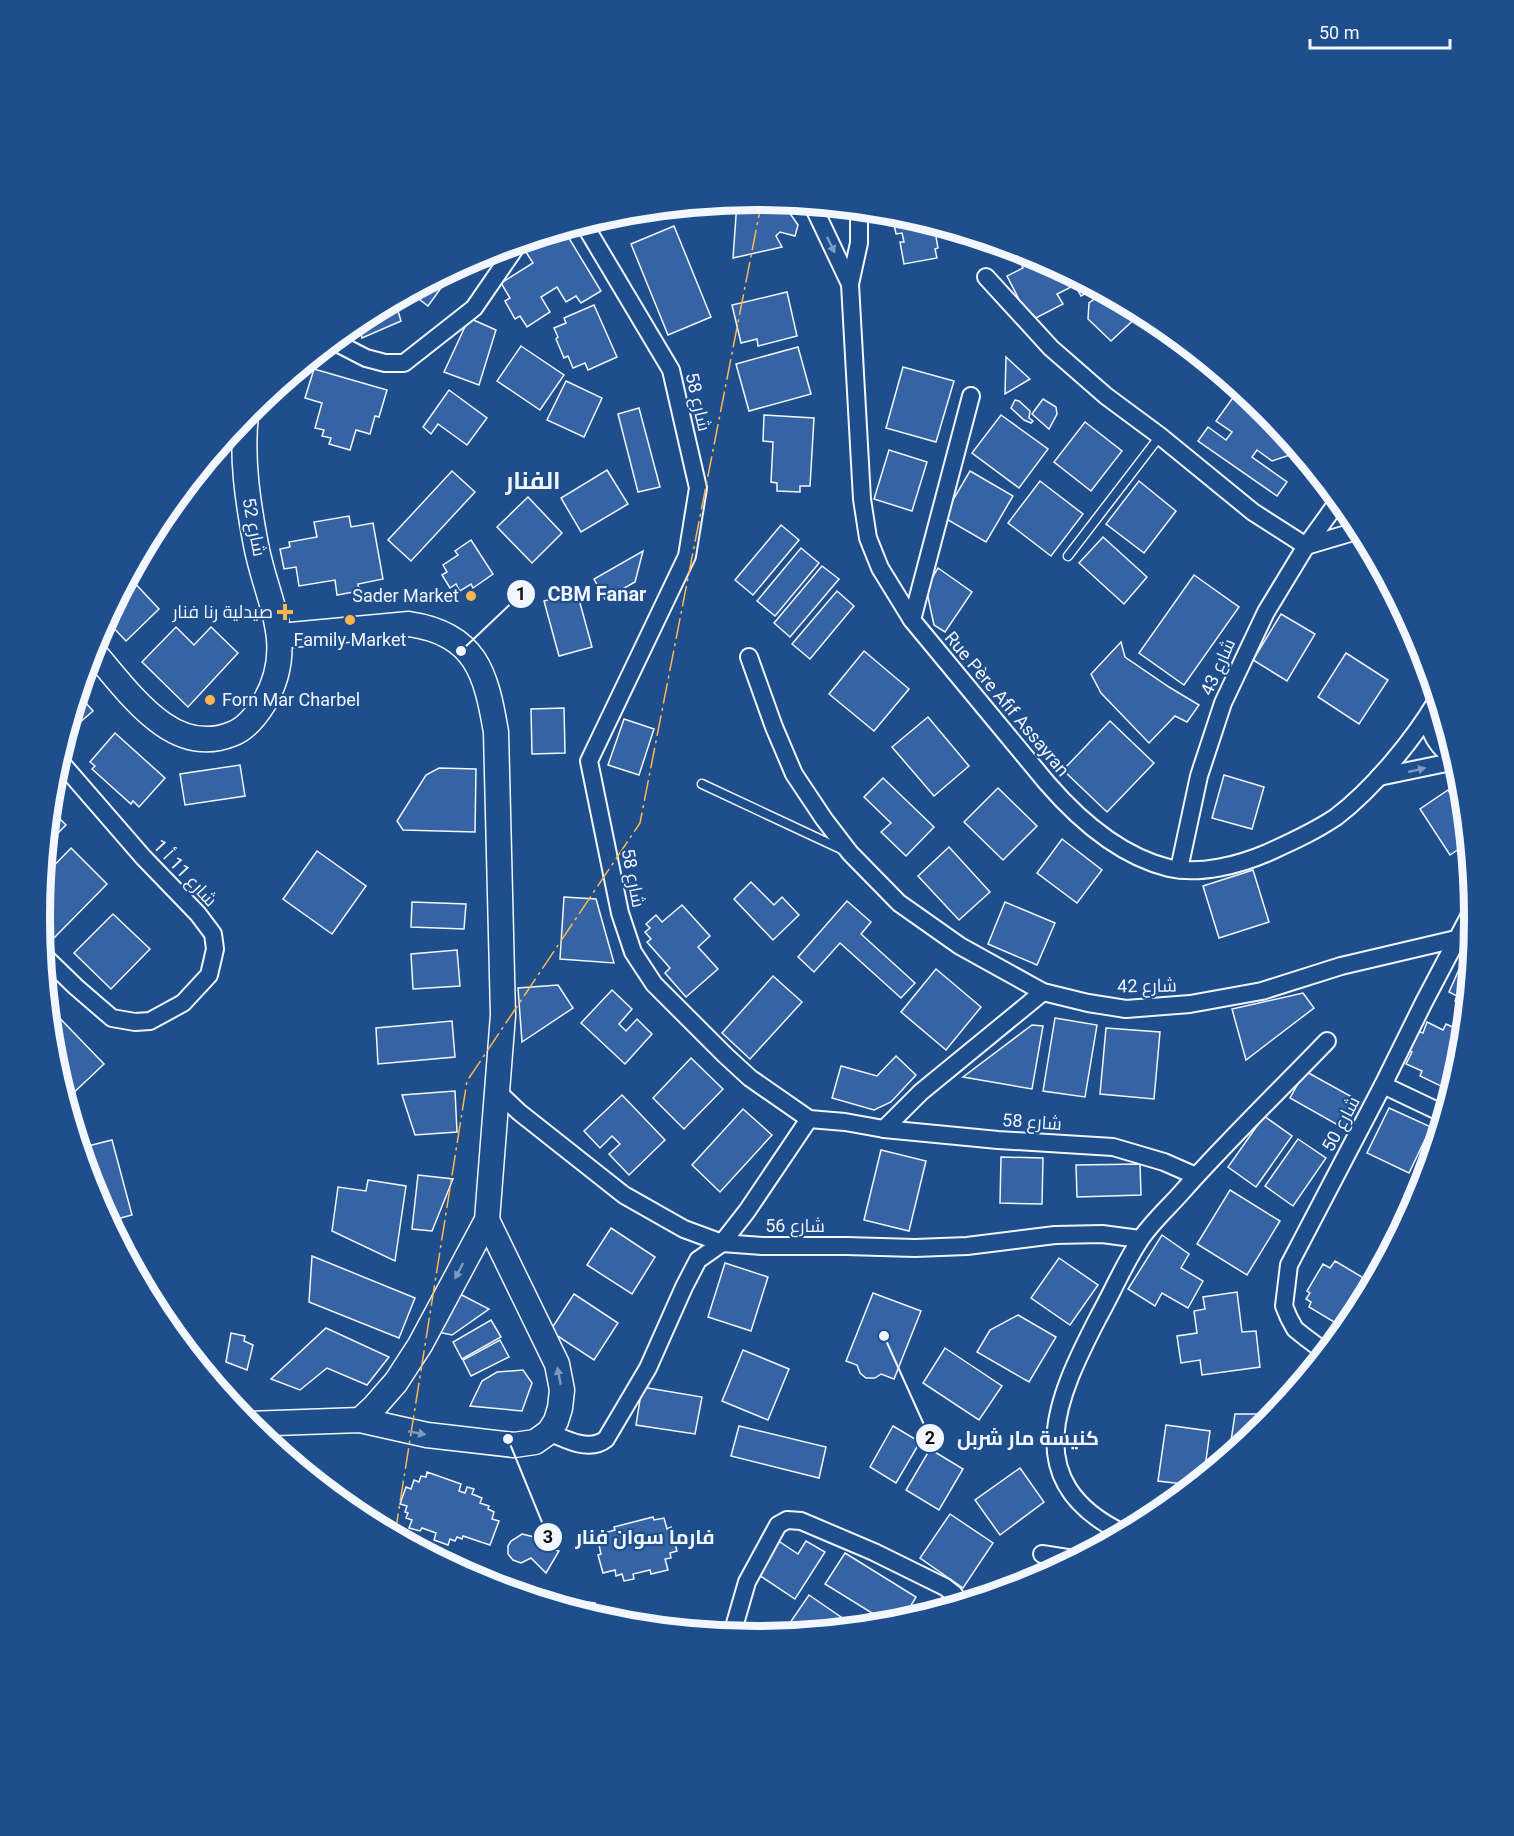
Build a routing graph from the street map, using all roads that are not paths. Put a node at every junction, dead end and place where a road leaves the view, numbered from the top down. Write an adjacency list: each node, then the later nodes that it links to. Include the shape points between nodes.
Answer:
1 (817, 213): 6 (street, Rue Père Afif Assayran, one-way to 6)
2 (859, 219): 6 (street, Rue Père Afif Assayran, via 859,243)
3 (588, 231): 36 (street, شارع 58, via 671,370 698,488 687,556 589,761 620,914 633,952 654,984 750,1078)
4 (510, 255): 7 (street, via 474,308 404,363 366,358)
5 (986, 277): 10 (street, via 1051,348)
6 (850, 284): 15 (street, Rue Père Afif Assayran, via 862,499 868,538 880,568)
7 (342, 346)
8 (971, 396): 15 (street)
9 (246, 430): 16 (street, شارع 52, via 246,488 256,549)
10 (1160, 436): 13 (street, via 1252,512); 14 (lane)
11 (1333, 509): 13 (street, شارع 43)
12 (1350, 533): 13 (street)
13 (1306, 546): 27 (street, شارع 43, via 1266,612 1223,703 1199,776)
14 (1068, 556)
15 (912, 620): 27 (street, Rue Père Afif Assayran, via 1064,803 1131,855)
16 (280, 636): 18 (street, شارع 52, via 280,659 273,685 258,712 240,731 206,740 168,729); 34 (street, via 409,624 426,626 459,642 484,677 496,732 503,1015)
17 (749, 657): 26 (street, شارع 42, via 794,774)
18 (99, 658)
19 (1432, 709): 20 (street, Rue Père Afif Assayran)
20 (1428, 716): 21 (street, via 1433,737); 24 (street, Rue Père Afif Assayran)
21 (1444, 750)
22 (1447, 762): 24 (street, one-way to 22)
23 (66, 768): 30 (street, شارع 11 أ 1, via 198,914 213,934 215,949 208,975 183,1003 150,1021 111,1018)
24 (1379, 777): 27 (street, Rue Père Afif Assayran, via 1337,816 1300,838 1248,861 1217,868)
25 (702, 784): 26 (lane)
26 (850, 853): 31 (street, شارع 42, via 899,903 960,946)
27 (1179, 869)
28 (1464, 925): 29 (street, شارع 50)
29 (1456, 939): 31 (street, شارع 42, via 1341,966 1262,991 1190,1005 1126,1009); 33 (street, شارع 50)
30 (51, 963)
31 (1044, 992): 37 (street, via 921,1092)
32 (1327, 1041): 38 (street)
33 (1383, 1085): 35 (street); 42 (street, شارع 50, via 1289,1265 1284,1306 1295,1329)
34 (498, 1092): 39 (street); 41 (street, شارع 56, via 624,1195 684,1229)
35 (1437, 1111)
36 (809, 1119): 37 (street, شارع 58); 41 (street)
37 (884, 1129): 38 (street, شارع 58, via 1113,1147)
38 (1196, 1176): 40 (street)
39 (487, 1220): 43 (street, one-way to 43, via 414,1354 396,1382); 45 (street, one-way to 39, via 560,1408 562,1390 557,1364)
40 (1140, 1239): 41 (street, شارع 56, via 1102,1234 1054,1235 915,1248); 46 (street, via 1076,1360 1063,1394 1054,1441 1057,1463 1071,1494)
41 (722, 1243): 45 (street, via 698,1260 648,1368 606,1439 594,1445 584,1444)
42 (1320, 1347)
43 (360, 1420): 44 (street); 45 (street, one-way to 45, via 427,1435 514,1445 535,1442)
44 (263, 1423)
45 (549, 1432)
46 (1114, 1529)
47 (1042, 1554): 48 (street)
48 (1061, 1557)
49 (956, 1596): 50 (street, via 945,1587 874,1552 801,1521 787,1520 778,1526 747,1582)
50 (735, 1625)

